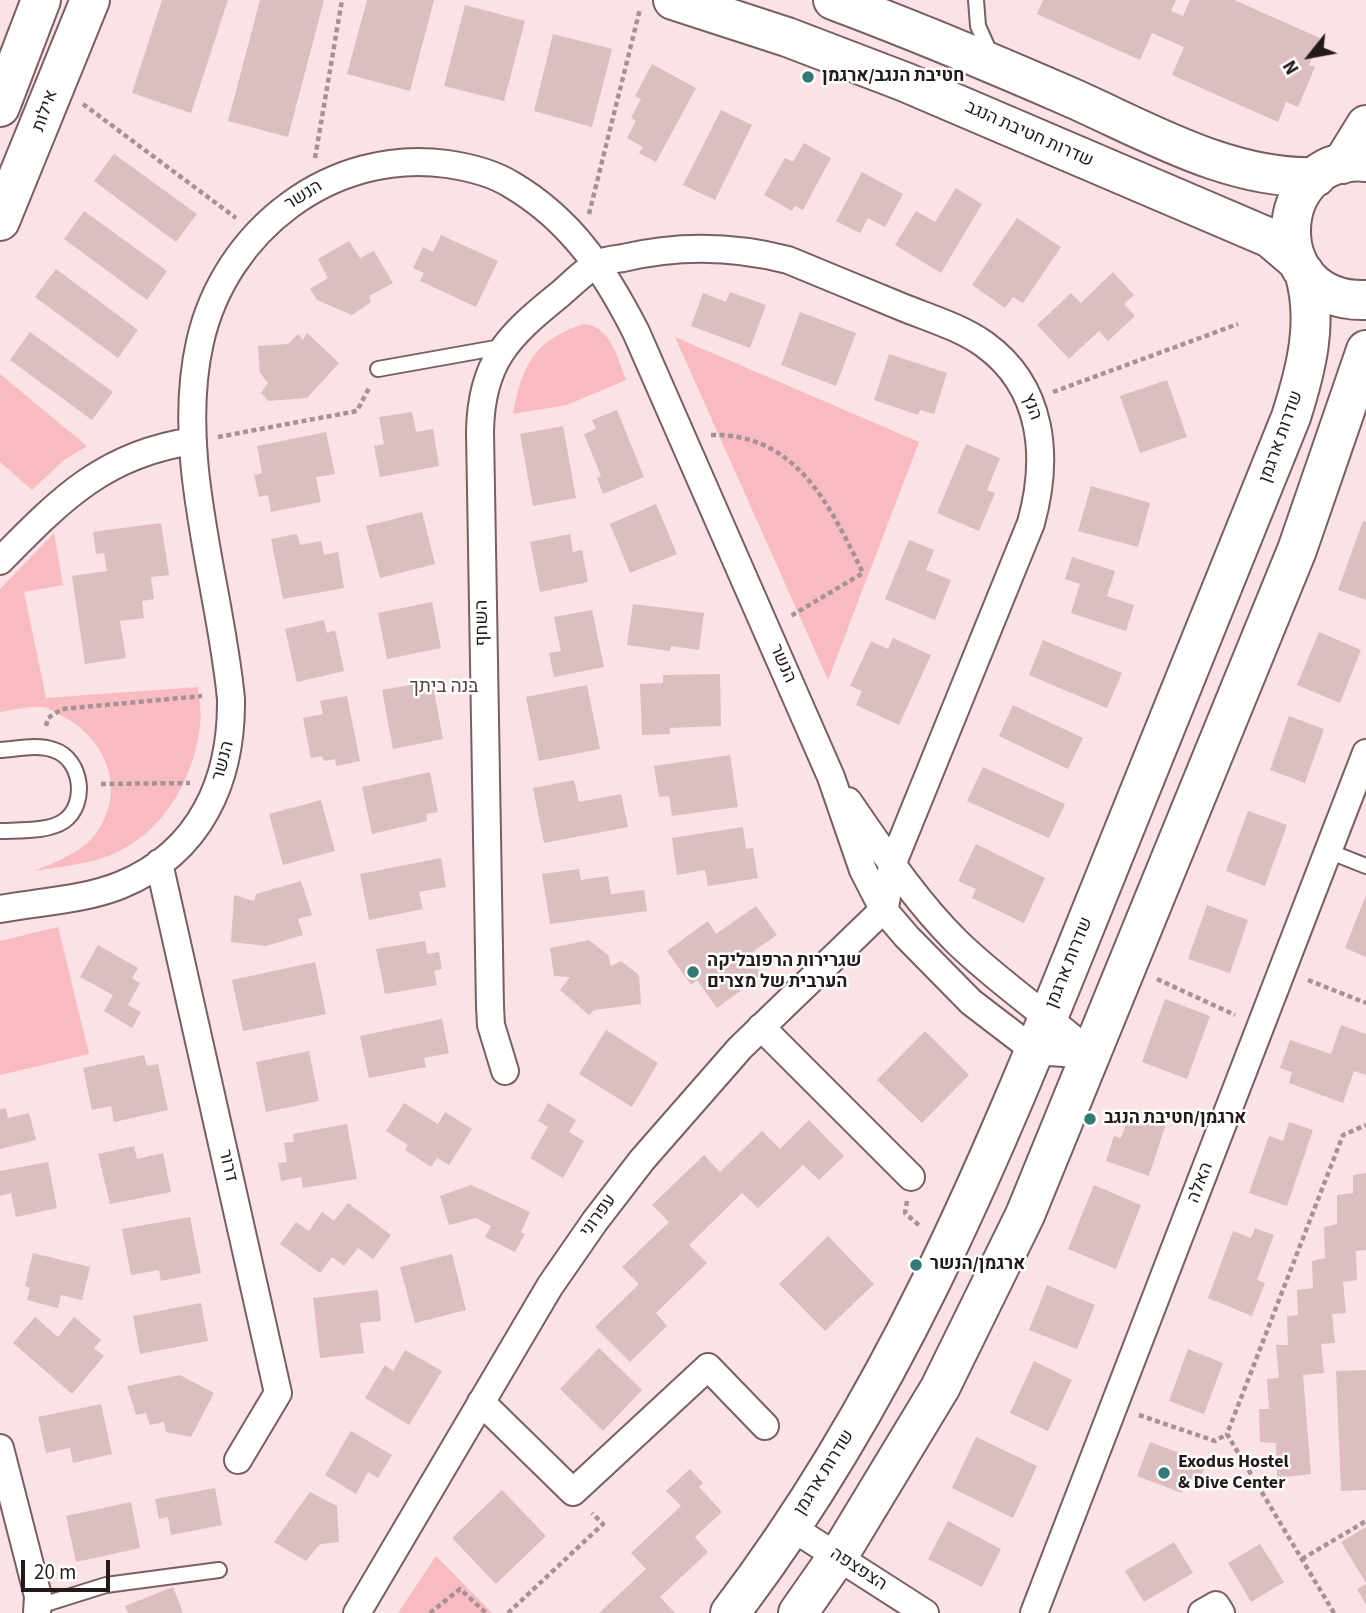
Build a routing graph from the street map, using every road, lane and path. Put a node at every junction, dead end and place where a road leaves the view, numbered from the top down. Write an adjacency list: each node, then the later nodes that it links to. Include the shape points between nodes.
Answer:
1 (41, 0): 9 (street)
2 (90, 0): 8 (street, אילות)
3 (342, 0): 12 (path)
4 (669, 0): 13 (path); 17 (street, שדרות חטיבת הנגב, via 799,41 960,105 1270,238)
5 (833, 0): 7 (street)
6 (976, 0): 7 (lane, via 986,47)
7 (1007, 70): 11 (street, via 1222,162 1268,174)
8 (56, 84): 14 (street, אילות); 15 (path)
9 (0, 107)
10 (1366, 125): 11 (street)
11 (1341, 168): 17 (street, שדרות ארגמן, via 1303,190 1292,214 1290,241)
12 (309, 191): 15 (street, הנשר); 16 (street, הנשר, via 374,166 422,161 467,167 509,183 548,208)
13 (591, 209)
14 (0, 221)
15 (256, 233): 25 (street, הנשר, via 232,265 201,339 193,378)
16 (597, 264): 20 (street, השחף, via 522,324); 23 (street, הנץ, via 652,252 705,248 788,260 955,328 985,345 1007,365); 24 (street, הנשר, via 636,332)
17 (1300, 267): 18 (street, שדרות חטיבת הנגב, via 1330,294); 45 (street, שדרות ארגמן, via 1310,298 1311,330 1292,417)
18 (1366, 300)
19 (1238, 324): 23 (path)
20 (501, 347): 22 (lane); 50 (street, השחף, via 484,387 480,432 490,1007)
21 (1366, 350): 42 (street, via 1297,550)
22 (378, 369): 25 (path, via 357,411)
23 (1030, 401): 38 (street, הנץ, via 1041,441 1042,469 1031,523)
24 (682, 436): 27 (street, הנשר); 27 (path, via 745,438 804,472 863,573)
25 (193, 441): 26 (street, via 138,454 101,471 66,496); 28 (street, הנשר)
26 (0, 561)
27 (767, 629): 32 (street, הנשר)
28 (231, 693): 29 (path, via 62,709 48,718); 33 (street, הנשר, via 232,736)
29 (40, 747): 30 (lane); 34 (lane, via 56,750 68,759)
30 (0, 750)
31 (1366, 753): 36 (street, האלה)
32 (831, 777): 38 (street, הנשר); 41 (street, הנשר, via 863,870)
33 (220, 782): 34 (path); 37 (street, הנשר, via 193,830)
34 (79, 785): 35 (lane, via 73,812 63,822)
35 (0, 831)
36 (1328, 851): 39 (lane); 43 (street, האלה)
37 (159, 863): 40 (street, הנשר, via 120,886); 59 (street, דרור, via 278,1394)
38 (892, 864): 41 (street); 45 (street, הנשר, via 956,941)
39 (1366, 866)
40 (0, 909)
41 (883, 909): 46 (street, עפרוני); 48 (street, הנשר, via 971,1002)
42 (1128, 966): 47 (path); 49 (street)
43 (1283, 970): 44 (path); 47 (street, האלה)
44 (1366, 1003)
45 (1049, 1016): 48 (street, שדרות ארגמן); 49 (street, הנשר)
46 (761, 1027): 52 (street); 54 (street, עפרוני, via 682,1112 595,1221)
47 (1261, 1027): 55 (street, האלה)
48 (1035, 1051): 49 (street); 53 (street, שדרות ארגמן)
49 (1092, 1055): 63 (street, via 984,1304 899,1458)
50 (505, 1071)
51 (1366, 1125): 57 (path, via 1343,1135)
52 (911, 1177): 53 (path, via 905,1213)
53 (948, 1251): 62 (street, שדרות ארגמן, via 892,1362)
54 (481, 1402): 60 (street); 67 (street, עפרוני)
55 (1115, 1407): 57 (path, via 1215,1441); 74 (street, האלה)
56 (765, 1426): 60 (street, via 708,1367)
57 (1227, 1434): 64 (path)
58 (0, 1448): 66 (street)
59 (239, 1460)
60 (573, 1492): 70 (path, via 603,1524)
61 (1366, 1521): 64 (path)
62 (791, 1527): 63 (street, הצפצפה); 71 (street, שדרות ארגמן)
63 (838, 1556): 72 (street); 73 (street, הצפצפה)
64 (1302, 1559): 77 (path)
65 (219, 1570): 66 (lane, via 106,1585)
66 (38, 1609)
67 (357, 1613)
68 (430, 1613): 69 (path, via 460,1589)
69 (486, 1613)
70 (508, 1613)
71 (730, 1613)
72 (798, 1613)
73 (925, 1613)
74 (1034, 1613)
75 (1202, 1613): 76 (street, via 1216,1605)
76 (1221, 1613)
77 (1334, 1613)

